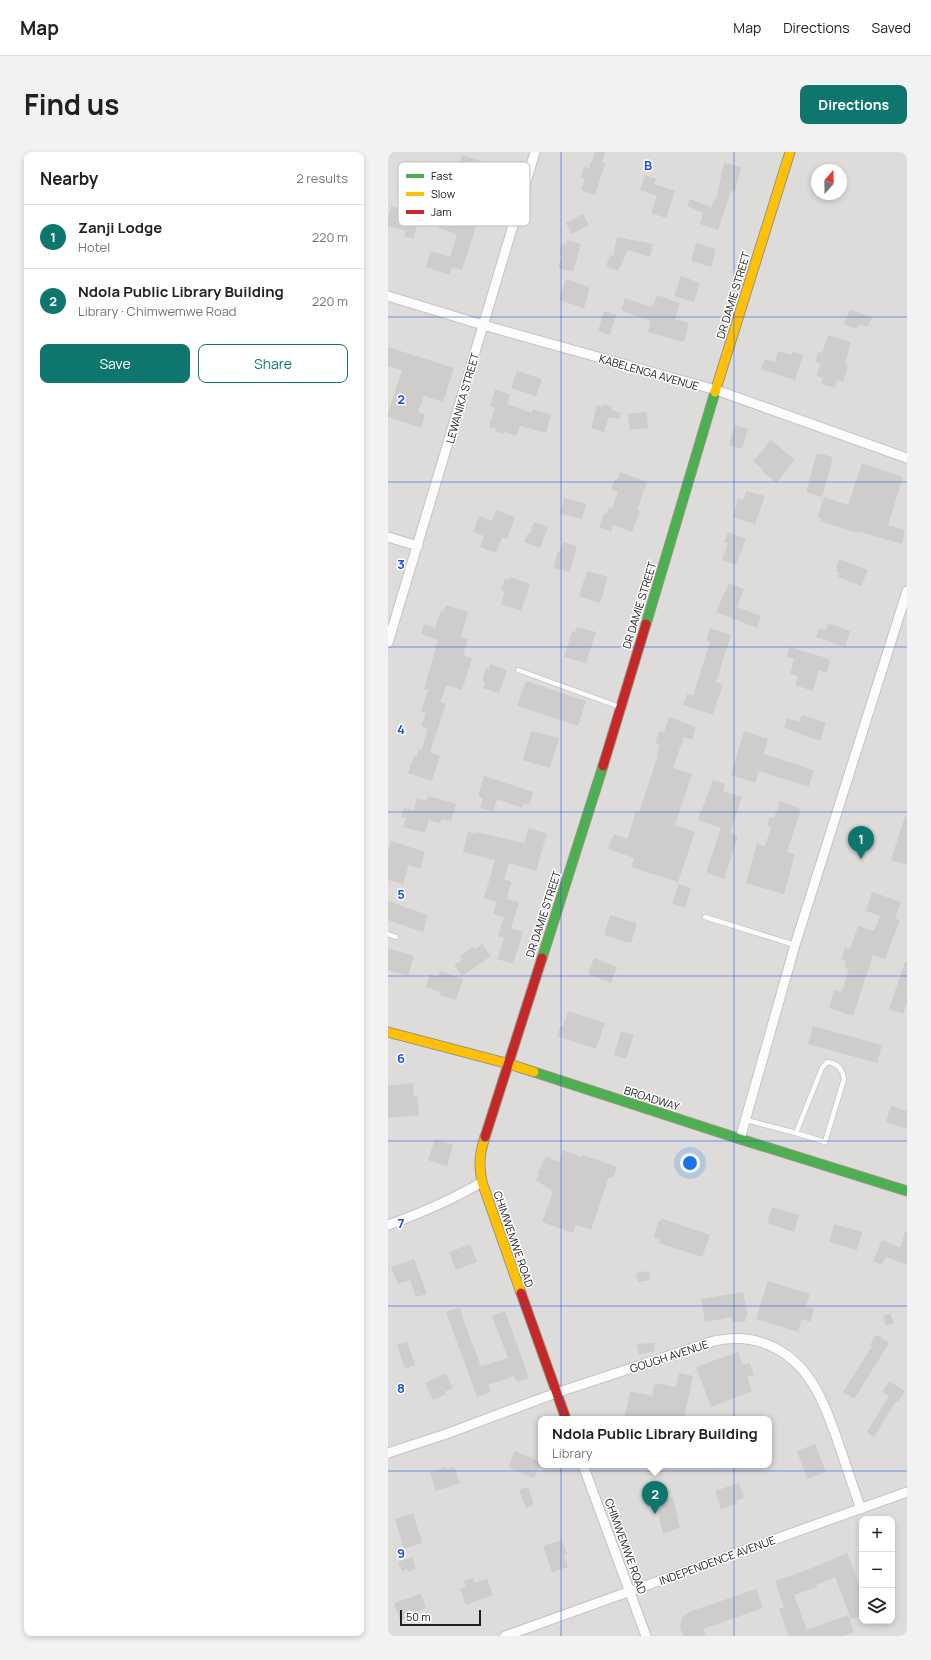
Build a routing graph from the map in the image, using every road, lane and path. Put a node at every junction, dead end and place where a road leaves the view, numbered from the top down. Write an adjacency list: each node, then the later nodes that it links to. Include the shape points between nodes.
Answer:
1 (535, 152): 3 (street, LEWANIKA STREET)
2 (790, 152): 7 (street, DR DAMIE STREET)
3 (530, 169)
4 (513, 226): 6 (street, LEWANIKA STREET)
5 (388, 296): 6 (street, KABELENGA AVENUE)
6 (483, 325): 7 (street, KABELENGA AVENUE); 10 (street, LEWANIKA STREET)
7 (716, 390): 8 (street, KABELENGA AVENUE); 14 (street, DR DAMIE STREET)
8 (907, 458)
9 (388, 537): 10 (street)
10 (418, 546): 12 (street, LEWANIKA STREET)
11 (907, 591): 18 (street)
12 (388, 643)
13 (518, 670): 14 (lane)
14 (621, 708): 20 (street, DR DAMIE STREET)
15 (705, 917): 18 (lane)
16 (388, 934): 17 (lane)
17 (396, 937)
18 (796, 945): 21 (street)
19 (388, 1032): 20 (street, BROADWAY)
20 (509, 1064): 23 (street, BROADWAY); 24 (street, CHIMWEMWE ROAD, via 480,1153)
21 (746, 1120): 22 (lane); 23 (street)
22 (796, 1133): 22 (lane, via 822,1068 827,1062 834,1063 842,1070 844,1079 825,1142)
23 (740, 1139): 25 (street, BROADWAY)
24 (482, 1182): 26 (street, via 437,1206); 27 (street, CHIMWEMWE ROAD)
25 (907, 1191)
26 (388, 1225)
27 (556, 1393): 28 (street, CHIMWEMWE ROAD); 29 (street, GOUGH AVENUE); 32 (street, GOUGH AVENUE, via 719,1340 739,1338 770,1344 796,1362 817,1391)
28 (565, 1416)
29 (388, 1453)
30 (584, 1468): 33 (street, CHIMWEMWE ROAD)
31 (907, 1492): 32 (street, INDEPENDENCE AVENUE)
32 (861, 1509): 33 (street, INDEPENDENCE AVENUE)
33 (630, 1591): 34 (street, INDEPENDENCE AVENUE); 35 (street, CHIMWEMWE ROAD)
34 (505, 1636)
35 (646, 1636)

